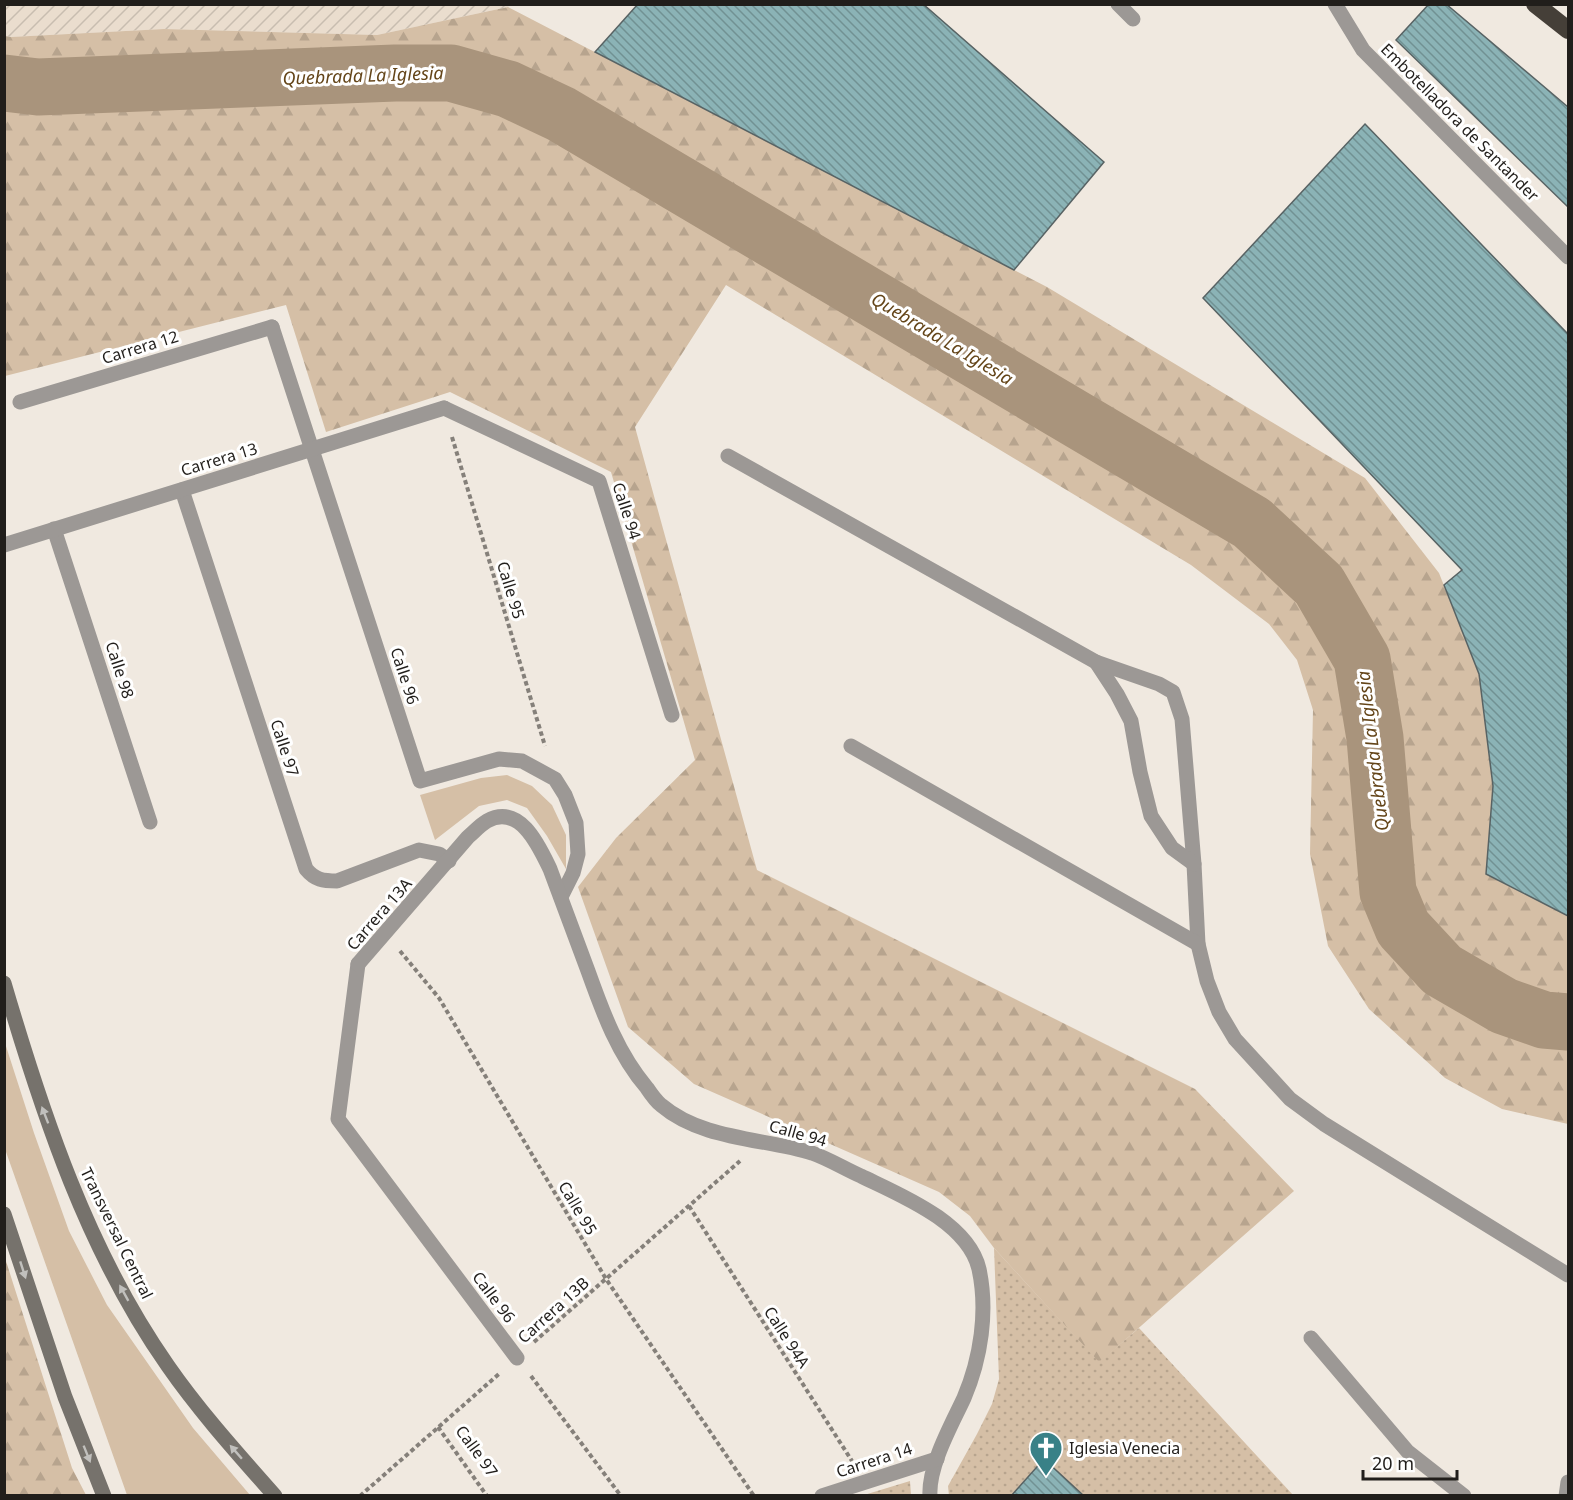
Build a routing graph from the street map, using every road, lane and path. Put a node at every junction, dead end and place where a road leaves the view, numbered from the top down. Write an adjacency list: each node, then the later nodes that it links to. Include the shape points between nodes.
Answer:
1 (1118, 4): 4 (street)
2 (1335, 4): 6 (street, Embotelladora de Santander, via 1363,50)
3 (1535, 4): 5 (highway)
4 (1133, 19)
5 (1569, 30)
6 (1569, 257)
7 (272, 327): 8 (street, Carrera 12); 10 (street, Calle 96)
8 (20, 402)
9 (444, 408): 10 (street, Carrera 13); 16 (street, Calle 94, via 599,481); 18 (path, Calle 95)
10 (311, 449): 12 (street, Carrera 13); 18 (street, Calle 96, via 420,781 500,759 522,762)
11 (728, 456): 15 (street)
12 (182, 490): 13 (street, Carrera 13); 21 (street, Calle 97, via 306,869 313,878 325,881 419,850 439,854)
13 (54, 530): 14 (street, Carrera 13); 20 (street, Calle 98)
14 (4, 545)
15 (1096, 662): 22 (street, via 1131,721 1151,816 1172,848); 22 (street, via 1173,692 1182,719)
16 (672, 715)
17 (851, 746): 25 (street)
18 (555, 779): 23 (street, via 566,795 576,823 578,854)
19 (516, 820): 21 (street, Carrera 13A, via 501,816 486,822); 23 (street, Calle 94, via 538,845)
20 (150, 822)
21 (448, 861): 24 (street, Carrera 13A)
22 (1194, 864): 25 (street)
23 (561, 897): 28 (street, Calle 94, via 608,1028 635,1075 661,1105 688,1121)
24 (385, 933): 27 (street, Carrera 13A, via 358,964); 32 (path, Calle 95, via 439,998)
25 (1198, 944): 31 (street, via 1219,1012 1258,1066 1290,1099 1324,1124)
26 (4, 983): 40 (main road, Transversal Central, one-way to 26, via 167,1364 110,1268 42,1108)
27 (338, 1119): 34 (street, Calle 96)
28 (762, 1142): 29 (path, Carrera 13B); 36 (street, Calle 94, via 813,1154 923,1206 965,1242 978,1266 983,1293 982,1326 965,1395)
29 (689, 1206): 32 (path, Carrera 13B); 37 (path, Calle 94A)
30 (4, 1214): 39 (main road, one-way to 39, via 65,1397)
31 (1569, 1275)
32 (606, 1278): 34 (path, Carrera 13B); 44 (path, Calle 95)
33 (1311, 1338): 47 (street, via 1408,1452)
34 (517, 1358): 35 (path, Carrera 13B); 43 (path)
35 (438, 1427): 41 (path, Carrera 13B); 42 (path, Calle 97)
36 (937, 1459): 37 (street, Carrera 14); 46 (street, Calle 94)
37 (866, 1482): 45 (street, Carrera 14)
38 (1569, 1482): 48 (street)
39 (104, 1496)
40 (275, 1496)
41 (360, 1496)
42 (487, 1496)
43 (621, 1496)
44 (754, 1496)
45 (822, 1496)
46 (930, 1496)
47 (1464, 1496)
48 (1566, 1496)

